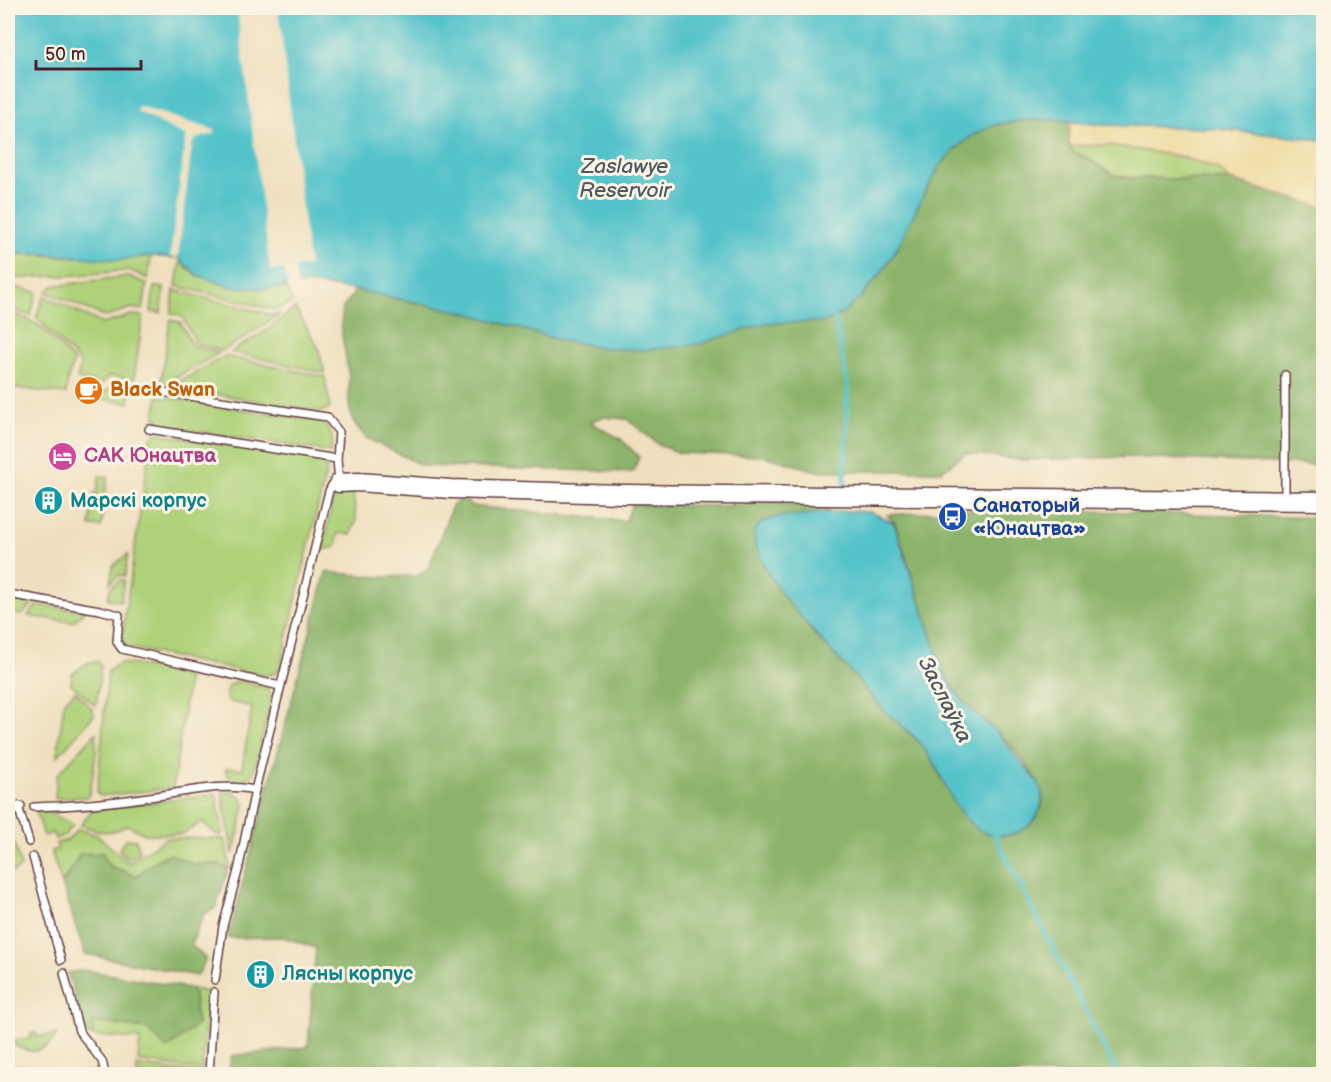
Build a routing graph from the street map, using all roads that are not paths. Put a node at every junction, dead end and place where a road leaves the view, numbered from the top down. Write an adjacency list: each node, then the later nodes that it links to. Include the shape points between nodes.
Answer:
1 (1285, 375): 6 (lane)
2 (156, 391): 4 (lane, via 327,417 339,432)
3 (149, 429): 4 (lane)
4 (337, 459): 5 (lane)
5 (339, 483): 6 (street, via 622,494); 9 (lane, via 329,491)
6 (1285, 501): 7 (street)
7 (1323, 501)
8 (8, 594): 9 (lane, via 119,615 117,642 122,650)
9 (280, 686): 10 (lane)
10 (255, 790): 12 (lane, via 236,786 93,805); 17 (lane, via 223,926)
11 (21, 807): 13 (lane, via 18,806)
12 (34, 807)
13 (28, 842)
14 (33, 857): 15 (lane)
15 (61, 960)
16 (64, 973): 19 (lane, via 79,1030 102,1061)
17 (215, 980)
18 (214, 992): 20 (lane)
19 (105, 1074)
20 (209, 1074)

